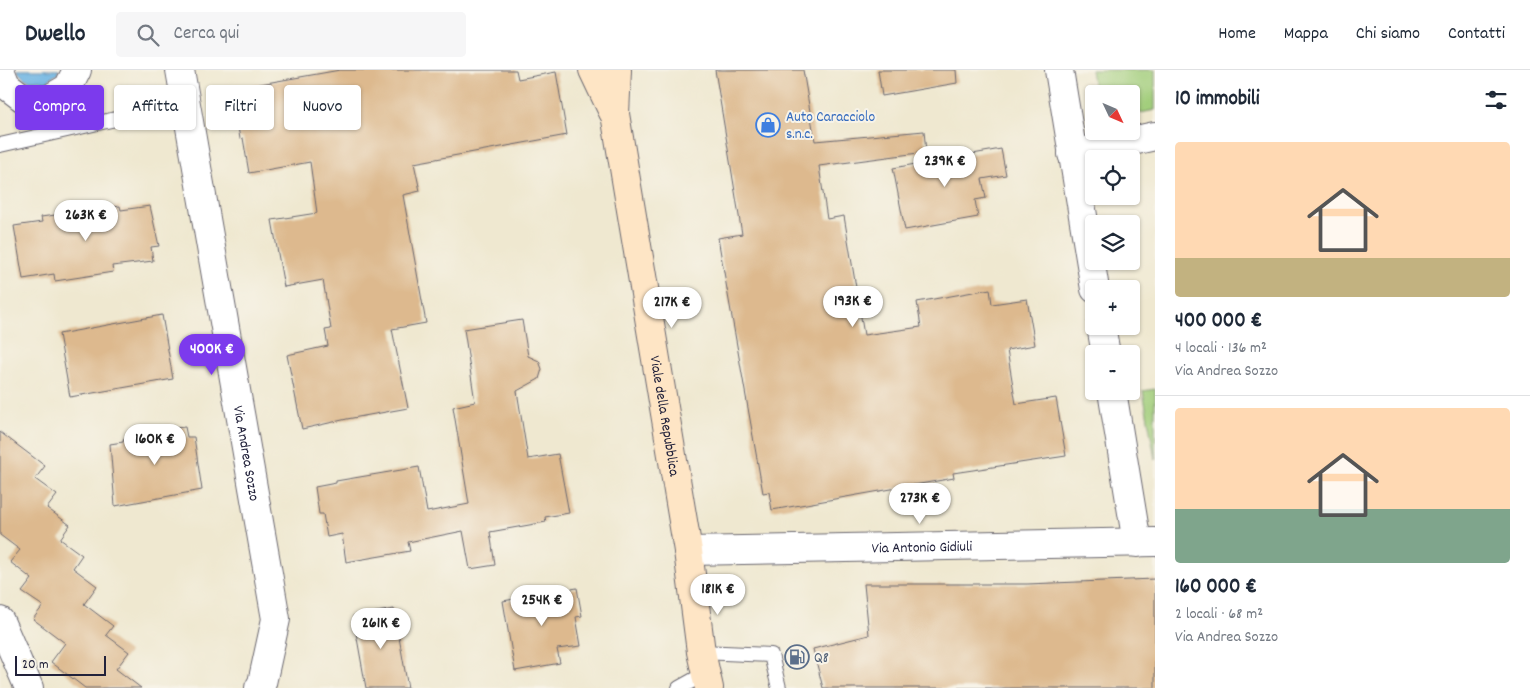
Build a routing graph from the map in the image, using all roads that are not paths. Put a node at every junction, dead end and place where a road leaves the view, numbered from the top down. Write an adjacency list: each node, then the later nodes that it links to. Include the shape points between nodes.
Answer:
1 (0, 70): 7 (street)
2 (180, 70): 21 (street, Via Andrea Sozzo, via 276,619)
3 (593, 70): 8 (main road, Viale della Repubblica)
4 (617, 70): 8 (main road, Viale della Repubblica)
5 (1059, 70): 12 (street)
6 (73, 79): 7 (street, via 47,100)
7 (12, 103)
8 (614, 114): 16 (main road, Viale della Repubblica)
9 (65, 130): 11 (lane)
10 (1155, 136): 12 (street)
11 (0, 145)
12 (1072, 154): 13 (street)
13 (1093, 280)
14 (1114, 400): 15 (street)
15 (1146, 542): 16 (street, Via Antonio Gidiuli)
16 (688, 551): 19 (main road, Viale della Repubblica)
17 (0, 622): 18 (street)
18 (7, 657): 20 (street)
19 (705, 671): 22 (lane); 23 (lane, via 771,655)
20 (29, 688)
21 (259, 688)
22 (678, 688)
23 (779, 688)

